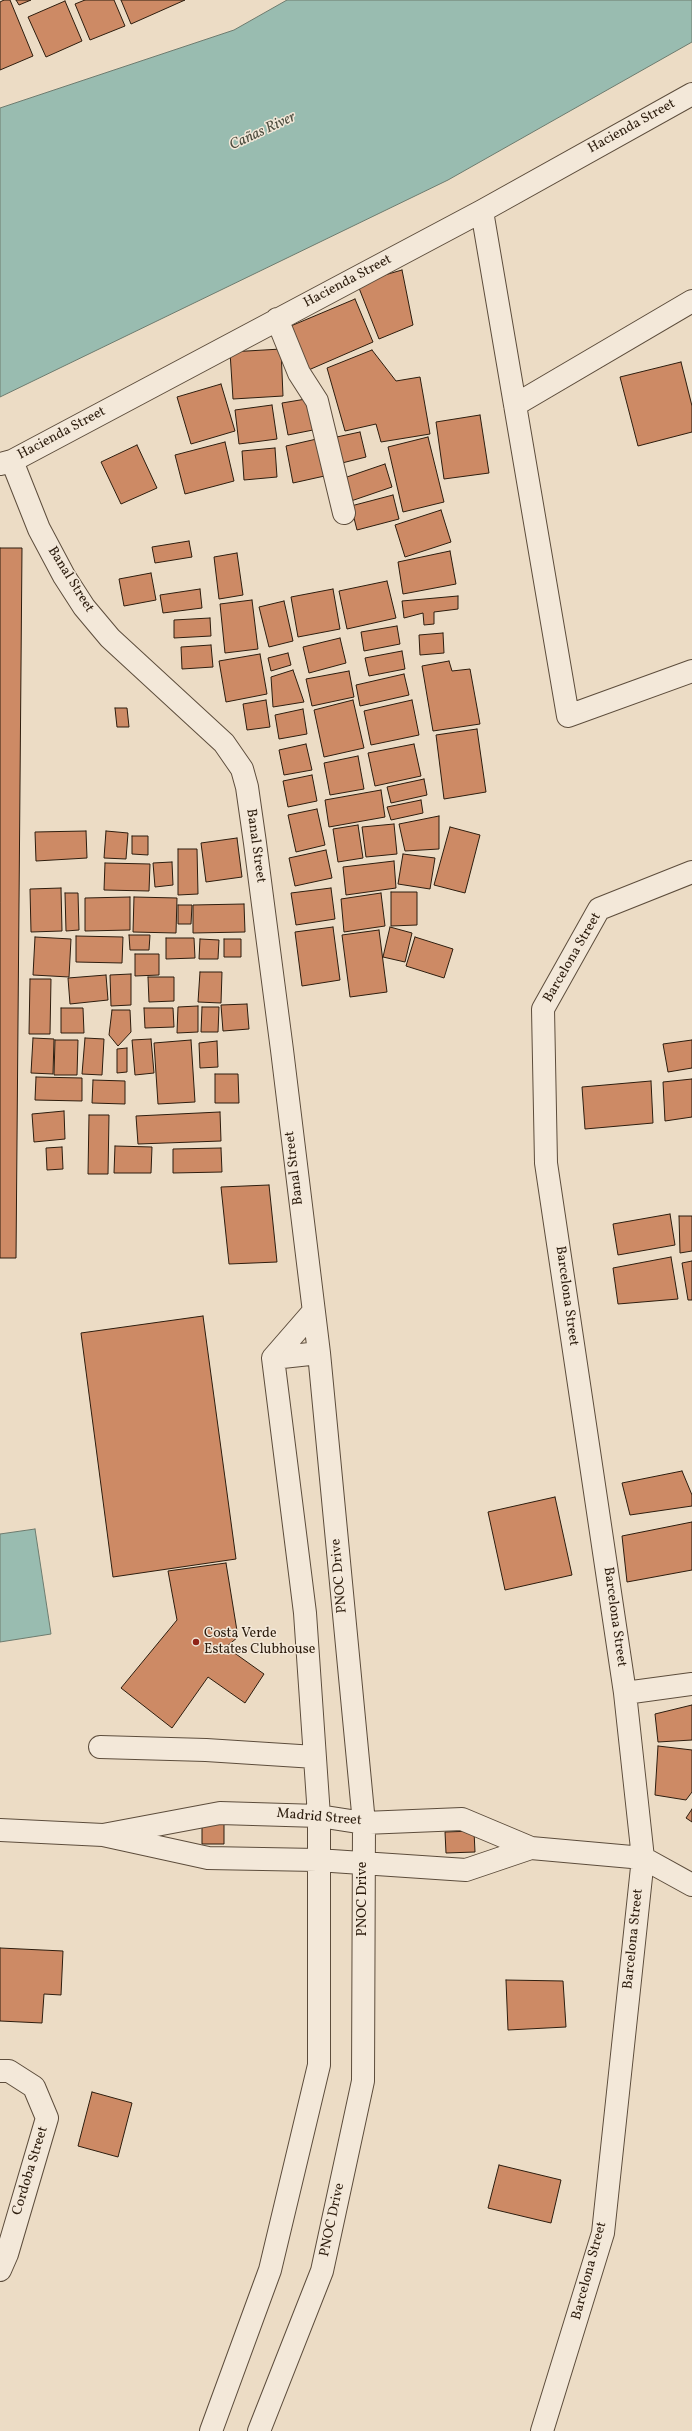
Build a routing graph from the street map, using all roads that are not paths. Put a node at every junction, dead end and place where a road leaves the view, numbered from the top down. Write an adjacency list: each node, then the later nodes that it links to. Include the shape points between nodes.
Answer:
1 (692, 94): 2 (street, Hacienda Street)
2 (482, 211): 4 (street, Hacienda Street); 5 (street)
3 (691, 307): 5 (street)
4 (277, 320): 6 (street, Hacienda Street); 7 (street, via 300,373 317,401)
5 (515, 405): 8 (street, via 568,716)
6 (6, 462): 10 (street, Banal Street, via 64,576 84,607 115,643 224,744 242,769 255,842)
7 (344, 513)
8 (692, 672)
9 (692, 872): 14 (street, Barcelona Street, via 600,909 543,1009 546,1163)
10 (313, 1312): 11 (street, PNOC Drive); 12 (street)
11 (319, 1353): 12 (street); 18 (street, PNOC Drive)
12 (273, 1358): 16 (street, via 305,1613)
13 (692, 1684): 14 (street)
14 (625, 1693): 22 (street, Barcelona Street)
15 (100, 1748): 16 (street, via 206,1750)
16 (315, 1757): 17 (street)
17 (319, 1816): 18 (street, Madrid Street); 20 (street, Madrid Street, via 220,1813); 23 (street)
18 (364, 1823): 21 (street, Madrid Street, via 462,1819); 24 (street, PNOC Drive)
19 (0, 1830): 20 (street, Madrid Street)
20 (103, 1835): 23 (street, Madrid Street, via 208,1858)
21 (531, 1848): 22 (street, Madrid Street); 24 (street, Madrid Street, via 466,1870)
22 (643, 1858): 25 (street, Madrid Street); 30 (street, Barcelona Street, via 603,2233)
23 (317, 1860): 24 (street, Madrid Street); 28 (street, via 319,2065 270,2270)
24 (363, 1865): 29 (street, PNOC Drive, via 363,2081 322,2271)
25 (692, 1885)
26 (0, 2071): 27 (street, Cordoba Street, via 9,2071 34,2087 47,2118)
27 (0, 2270)
28 (211, 2431)
29 (259, 2431)
30 (542, 2431)

